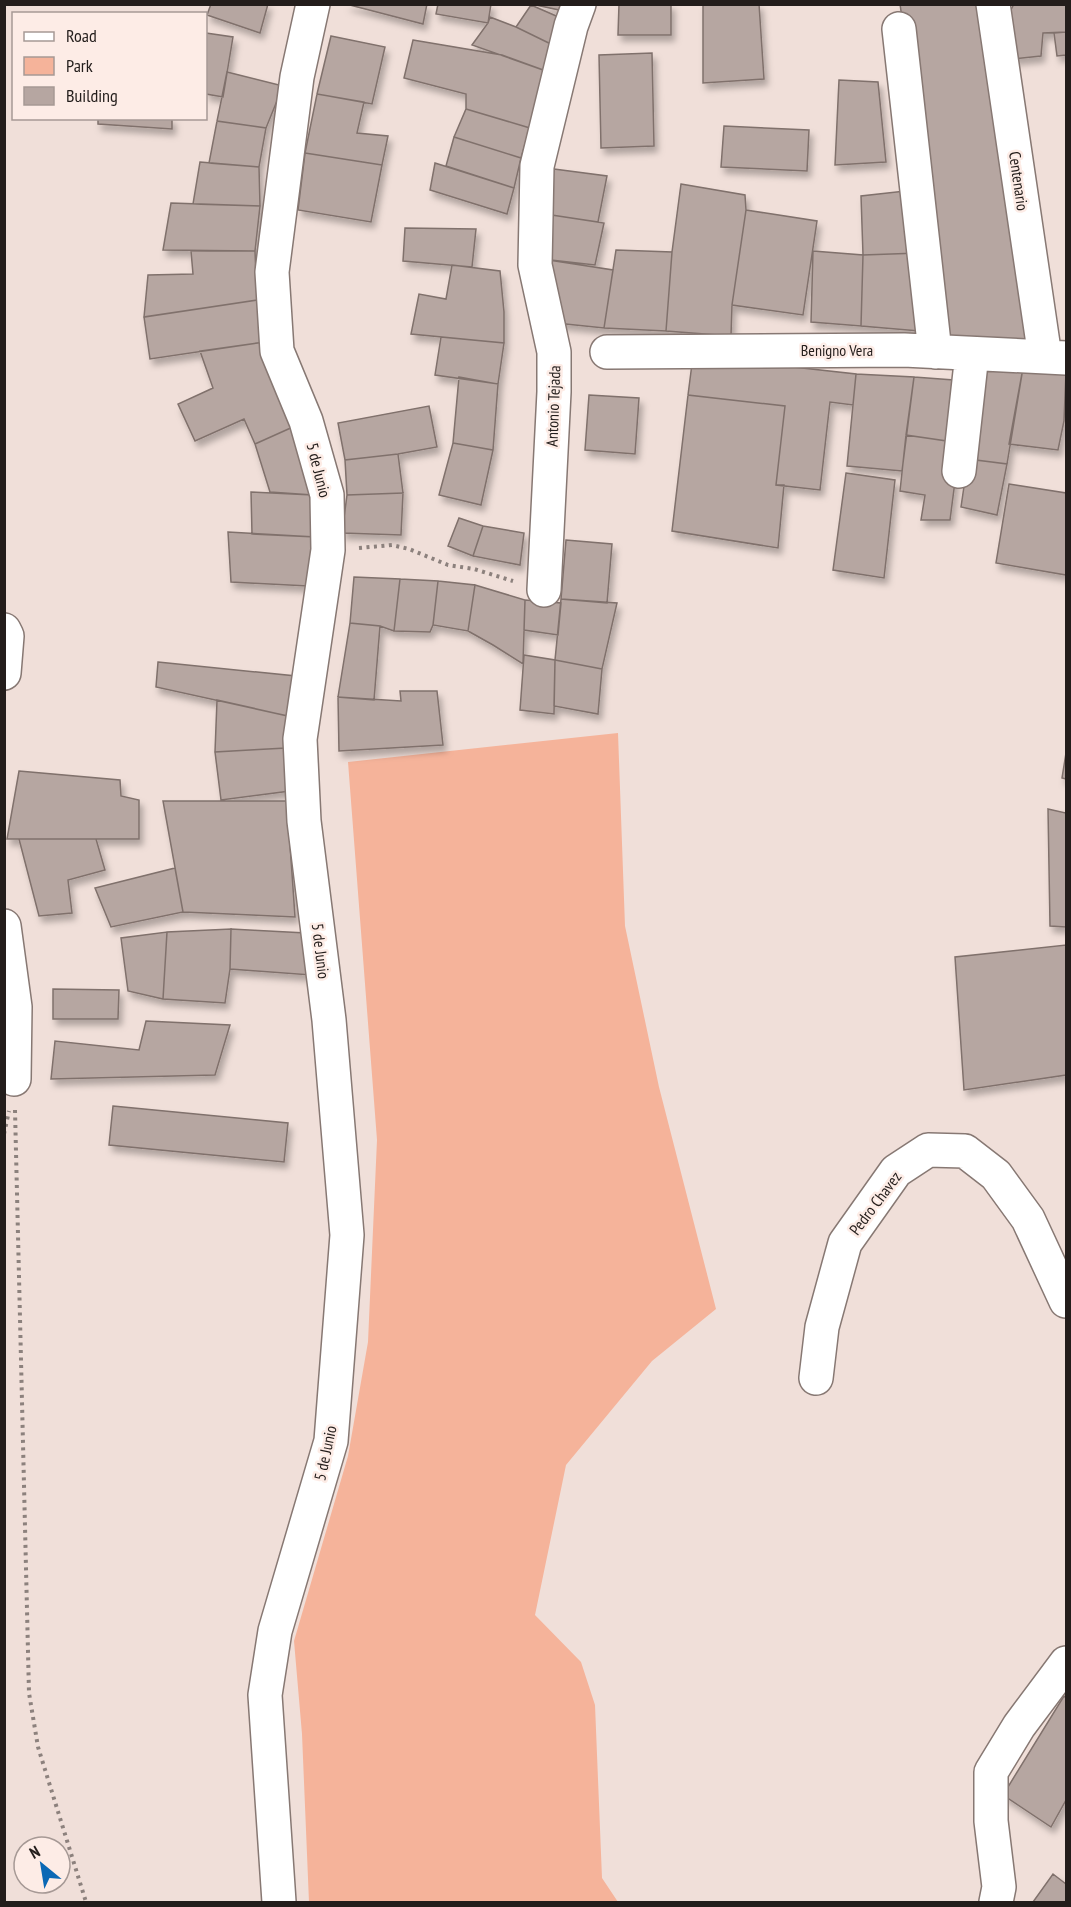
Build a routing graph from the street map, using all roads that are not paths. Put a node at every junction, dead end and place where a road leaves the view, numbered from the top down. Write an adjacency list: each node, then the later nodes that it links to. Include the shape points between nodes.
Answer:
1 (313, 4): 18 (street, 5 de Junio, via 297,77 272,272 277,351 306,421 327,495 328,550 300,739 304,821 329,1020 347,1234 331,1441 275,1631 265,1695)
2 (579, 4): 10 (street, Antonio Tejada, via 537,166 535,266 554,352)
3 (993, 4): 8 (street, Centenario)
4 (899, 29): 6 (street)
5 (607, 352): 6 (street, Benigno Vera)
6 (935, 352): 7 (street, Benigno Vera)
7 (972, 354): 8 (street, Benigno Vera); 9 (street)
8 (1056, 357)
9 (960, 471)
10 (544, 590)
11 (4, 630): 12 (street)
12 (4, 673)
13 (4, 926): 14 (street, via 15,1007)
14 (14, 1079)
15 (1066, 1301): 16 (street, Pedro Chavez, via 1028,1219 996,1175 965,1151 928,1150 896,1172 845,1243 822,1327)
16 (816, 1378)
17 (1066, 1663): 19 (street, via 1019,1726 991,1772 991,1821 999,1887)
18 (279, 1902)
19 (996, 1902)

